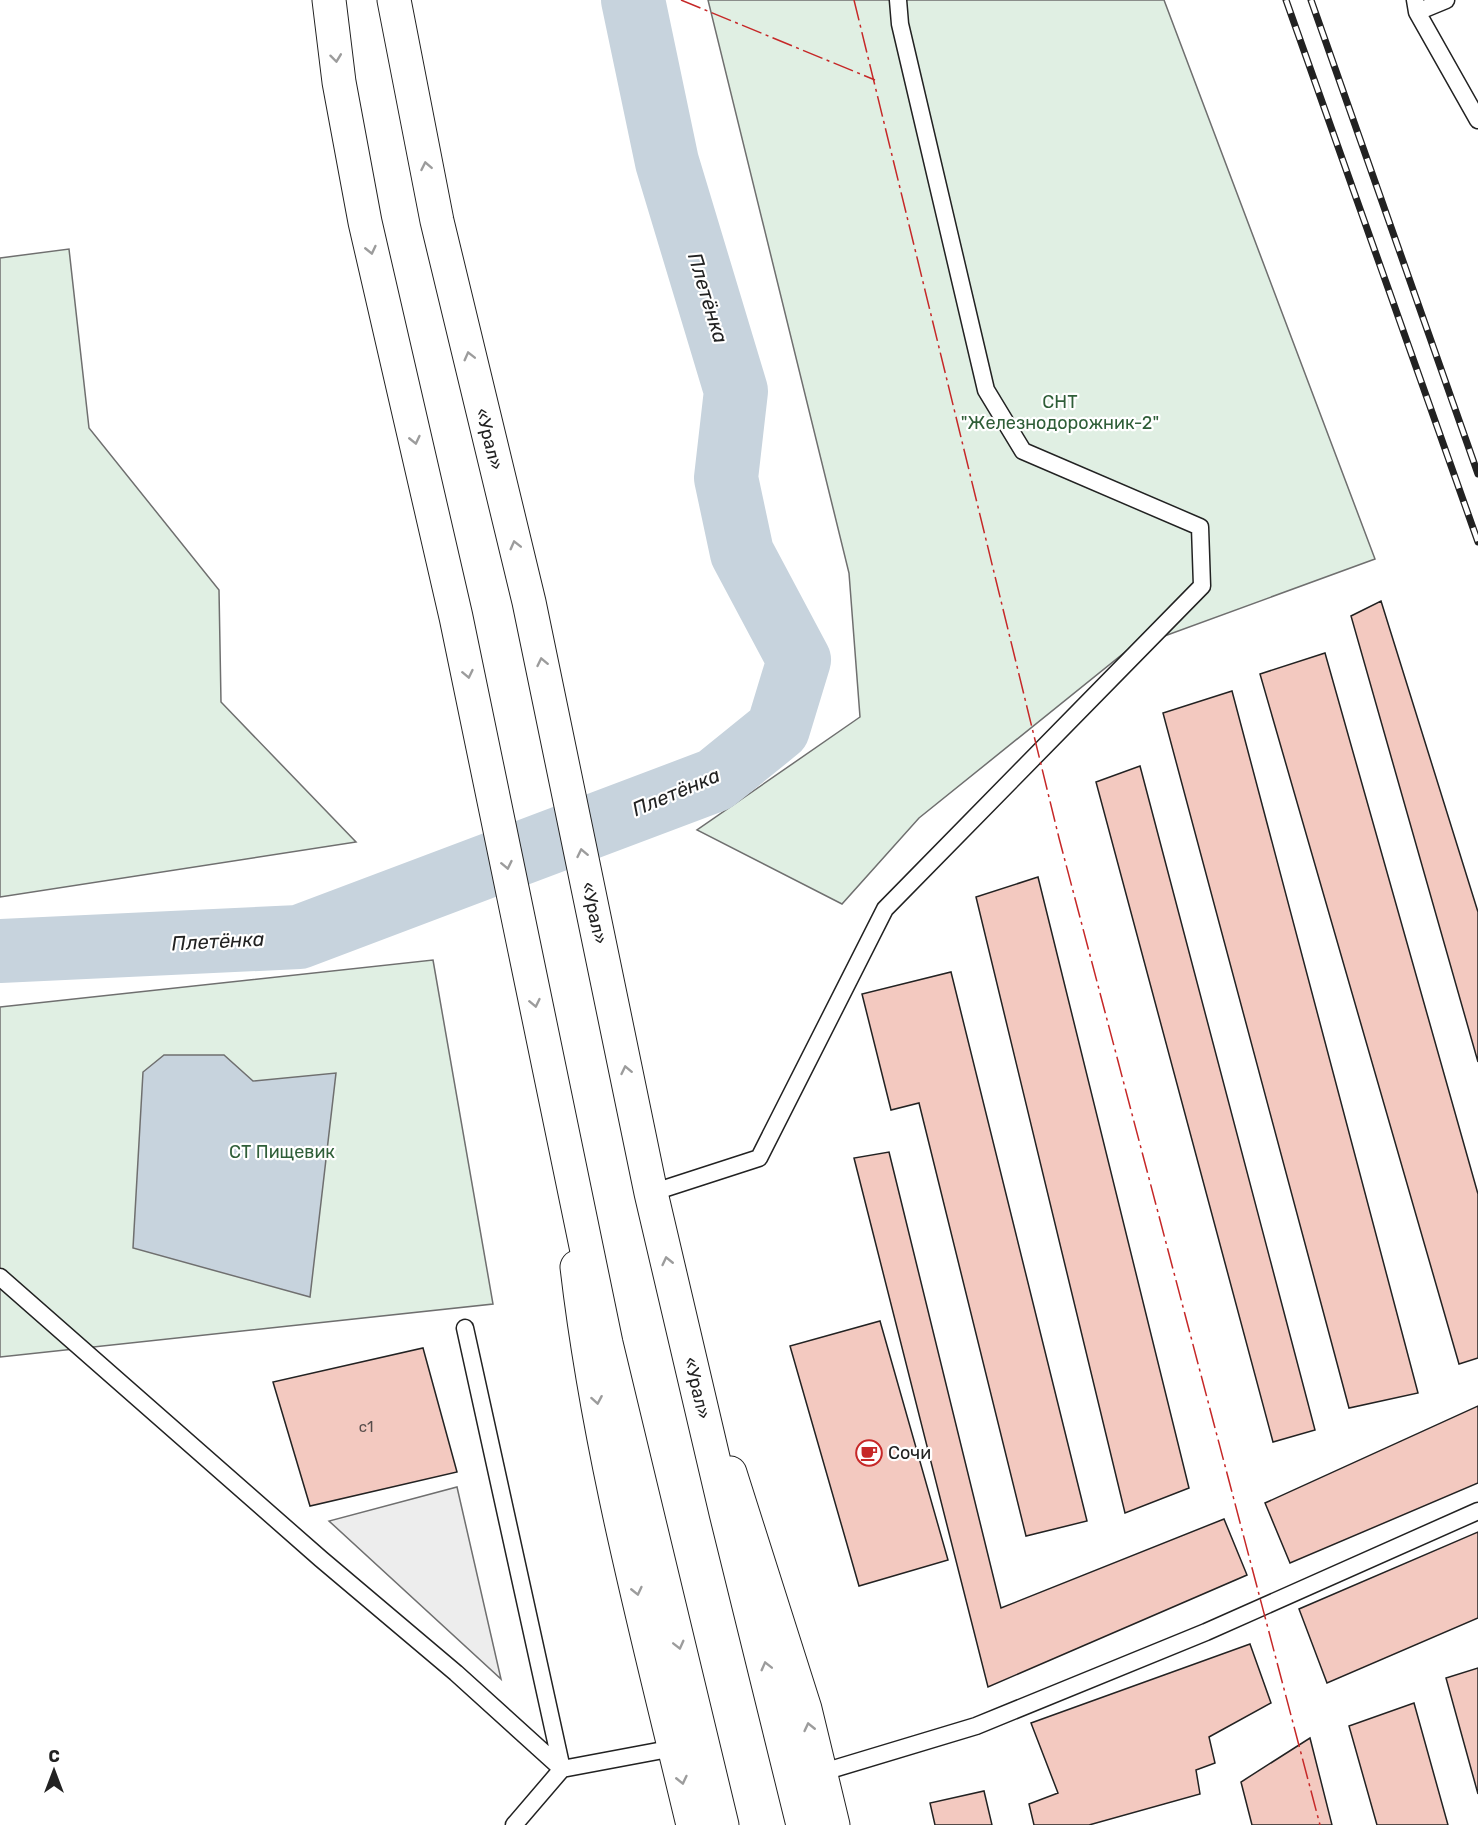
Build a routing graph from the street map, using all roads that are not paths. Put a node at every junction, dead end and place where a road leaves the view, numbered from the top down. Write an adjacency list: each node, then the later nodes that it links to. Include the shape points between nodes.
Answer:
1 (329, 0): 7 (main road, one-way to 7, via 339,82 365,222 456,617)
2 (394, 0): 8 (main road, «Урал», one-way to 2, via 529,602 436,221)
3 (898, 0): 8 (lane, via 900,24 986,390 1023,451 1200,526 1202,586 885,909 759,1158)
4 (1446, 0): 5 (lane)
5 (1416, 6): 6 (lane)
6 (1478, 120)
7 (562, 1134): 13 (main road, one-way to 13, via 590,1366 614,1494); 18 (main road, one-way to 18, via 637,1475)
8 (651, 1193): 10 (main road, «Урал», one-way to 8)
9 (0, 1277): 14 (lane)
10 (681, 1317): 15 (main road, one-way to 10, via 805,1709); 19 (main road, «Урал», one-way to 10)
11 (465, 1328): 14 (lane)
12 (1478, 1510): 15 (lane, via 1206,1632 976,1726)
13 (674, 1748): 14 (lane); 17 (main road, one-way to 17)
14 (561, 1769): 16 (lane)
15 (820, 1773): 20 (main road)
16 (514, 1825)
17 (693, 1825)
18 (722, 1825)
19 (803, 1825)
20 (833, 1825)

